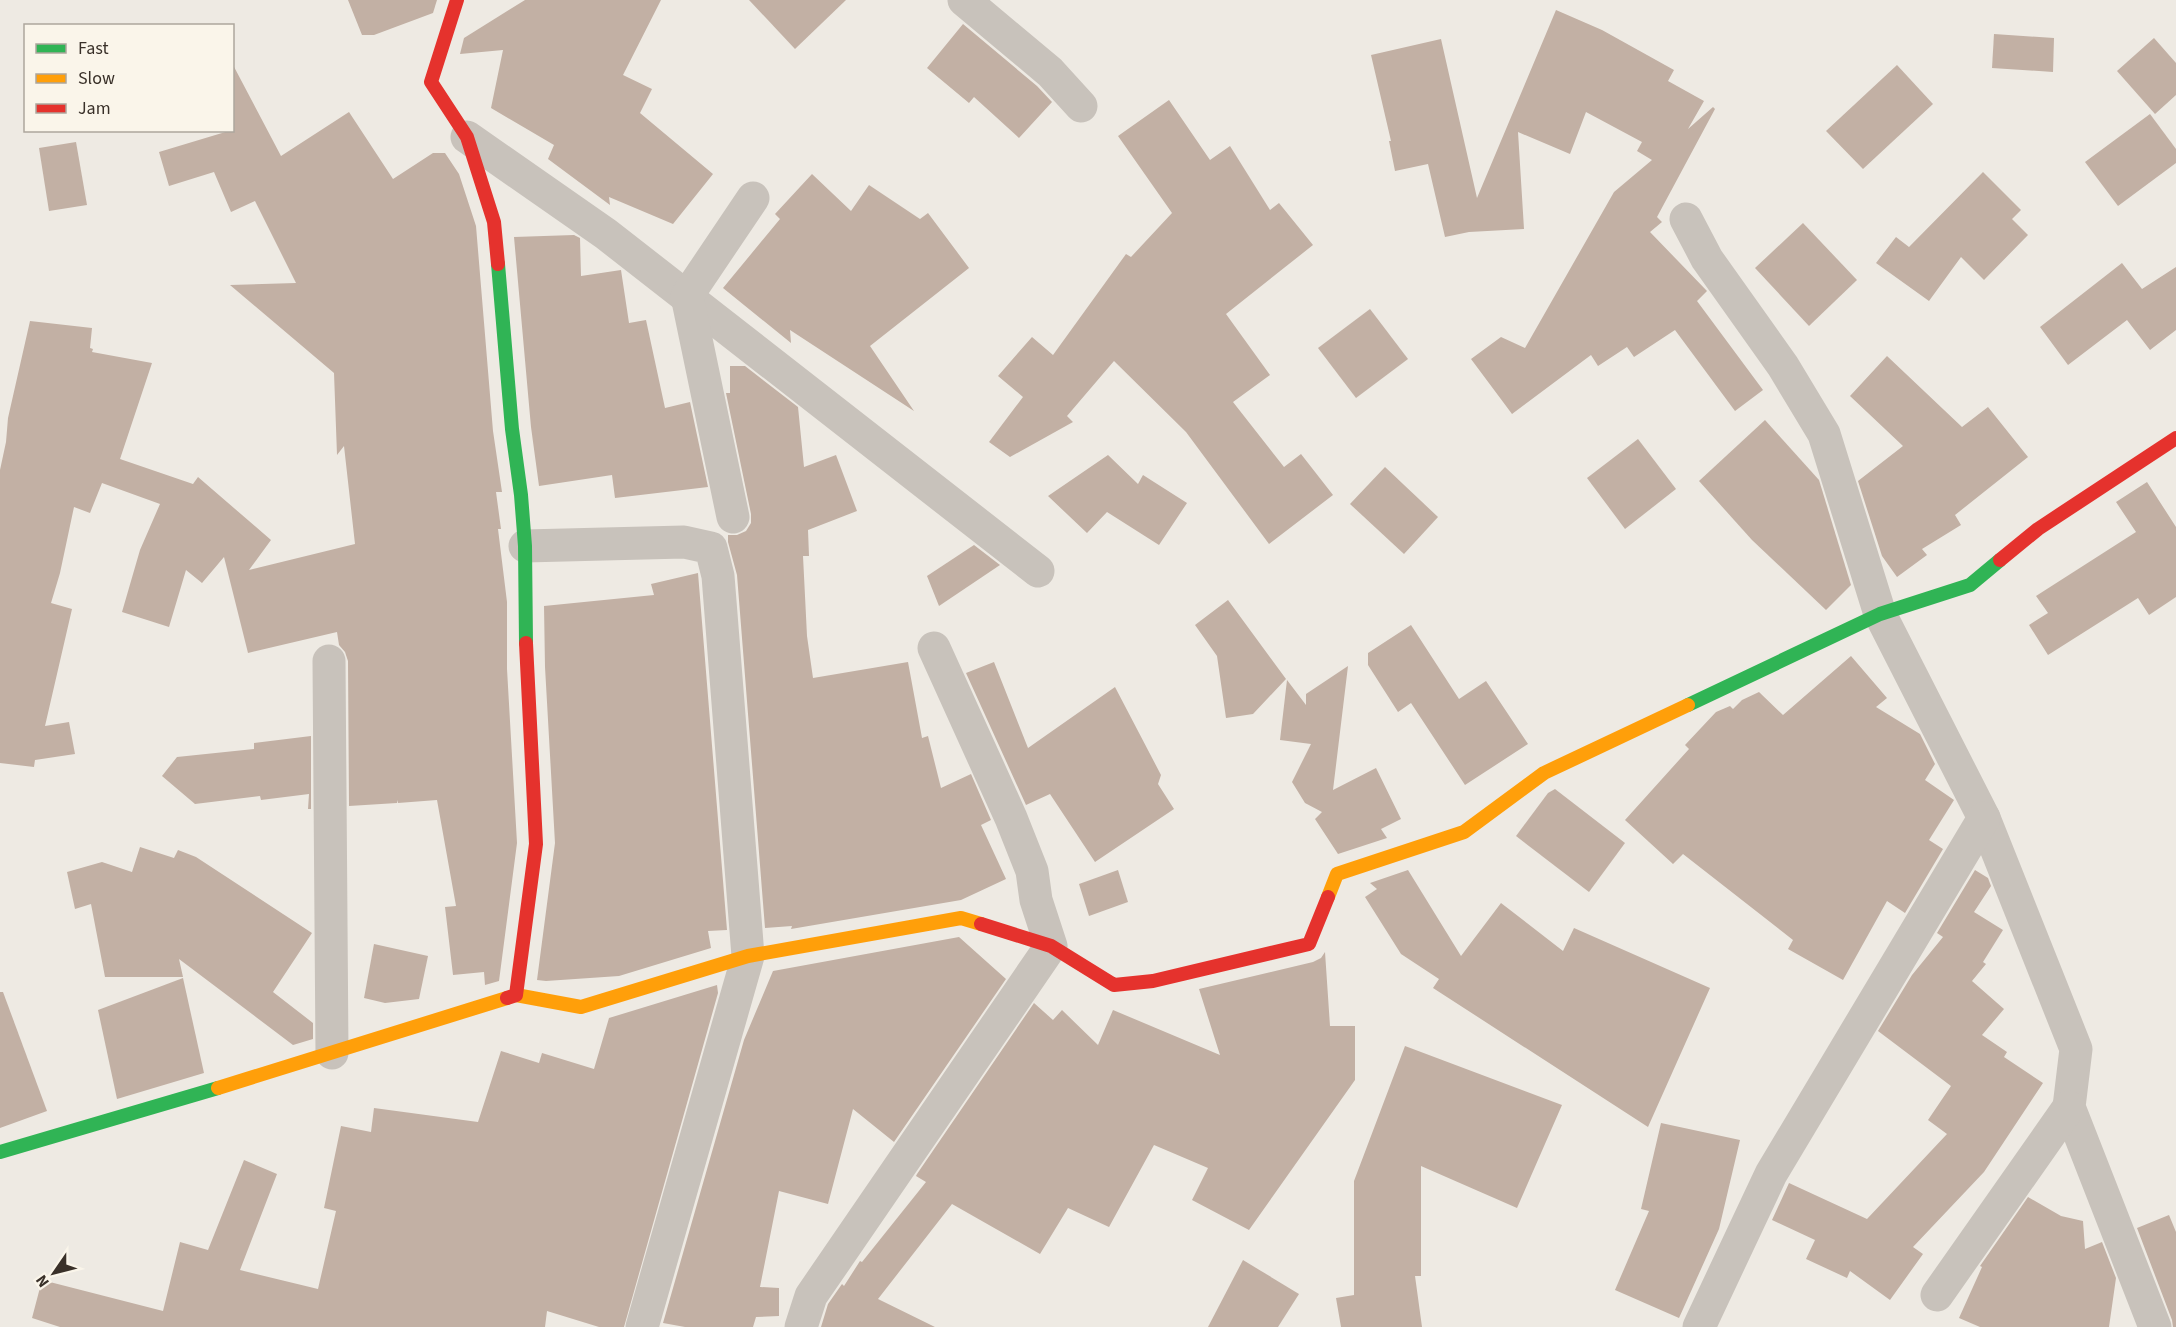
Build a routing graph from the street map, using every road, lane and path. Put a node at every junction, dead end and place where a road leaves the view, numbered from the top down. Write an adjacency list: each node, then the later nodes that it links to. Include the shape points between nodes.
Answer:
1 (457, 0): 4 (street, via 431,81)
2 (964, 0): 3 (street, via 1050,72)
3 (1081, 106)
4 (467, 137): 7 (street); 10 (street, via 494,222)
5 (753, 198): 7 (street)
6 (1686, 219): 12 (street, via 1707,260 1783,366 1824,434)
7 (687, 296): 9 (street); 11 (street)
8 (2176, 438): 12 (street, via 2038,529 1970,585)
9 (733, 517)
10 (525, 546): 17 (street, via 684,542 711,548 718,576); 18 (street, via 526,668 536,844)
11 (1038, 571)
12 (1880, 614): 15 (street); 16 (street, via 1544,773 1464,831 1337,874 1309,944 1153,981 1114,985)
13 (934, 648): 16 (street, via 1032,871 1036,900)
14 (329, 661): 19 (street)
15 (1984, 818): 20 (street, via 2076,1049); 25 (street, via 1771,1173)
16 (1051, 945): 17 (street, via 961,918); 24 (street, via 811,1296)
17 (748, 956): 18 (street, via 581,1007); 23 (street)
18 (516, 995): 19 (street)
19 (332, 1053): 21 (street)
20 (2069, 1107): 22 (street); 26 (street)
21 (0, 1152)
22 (1937, 1296)
23 (642, 1327)
24 (801, 1327)
25 (1699, 1327)
26 (2155, 1327)

